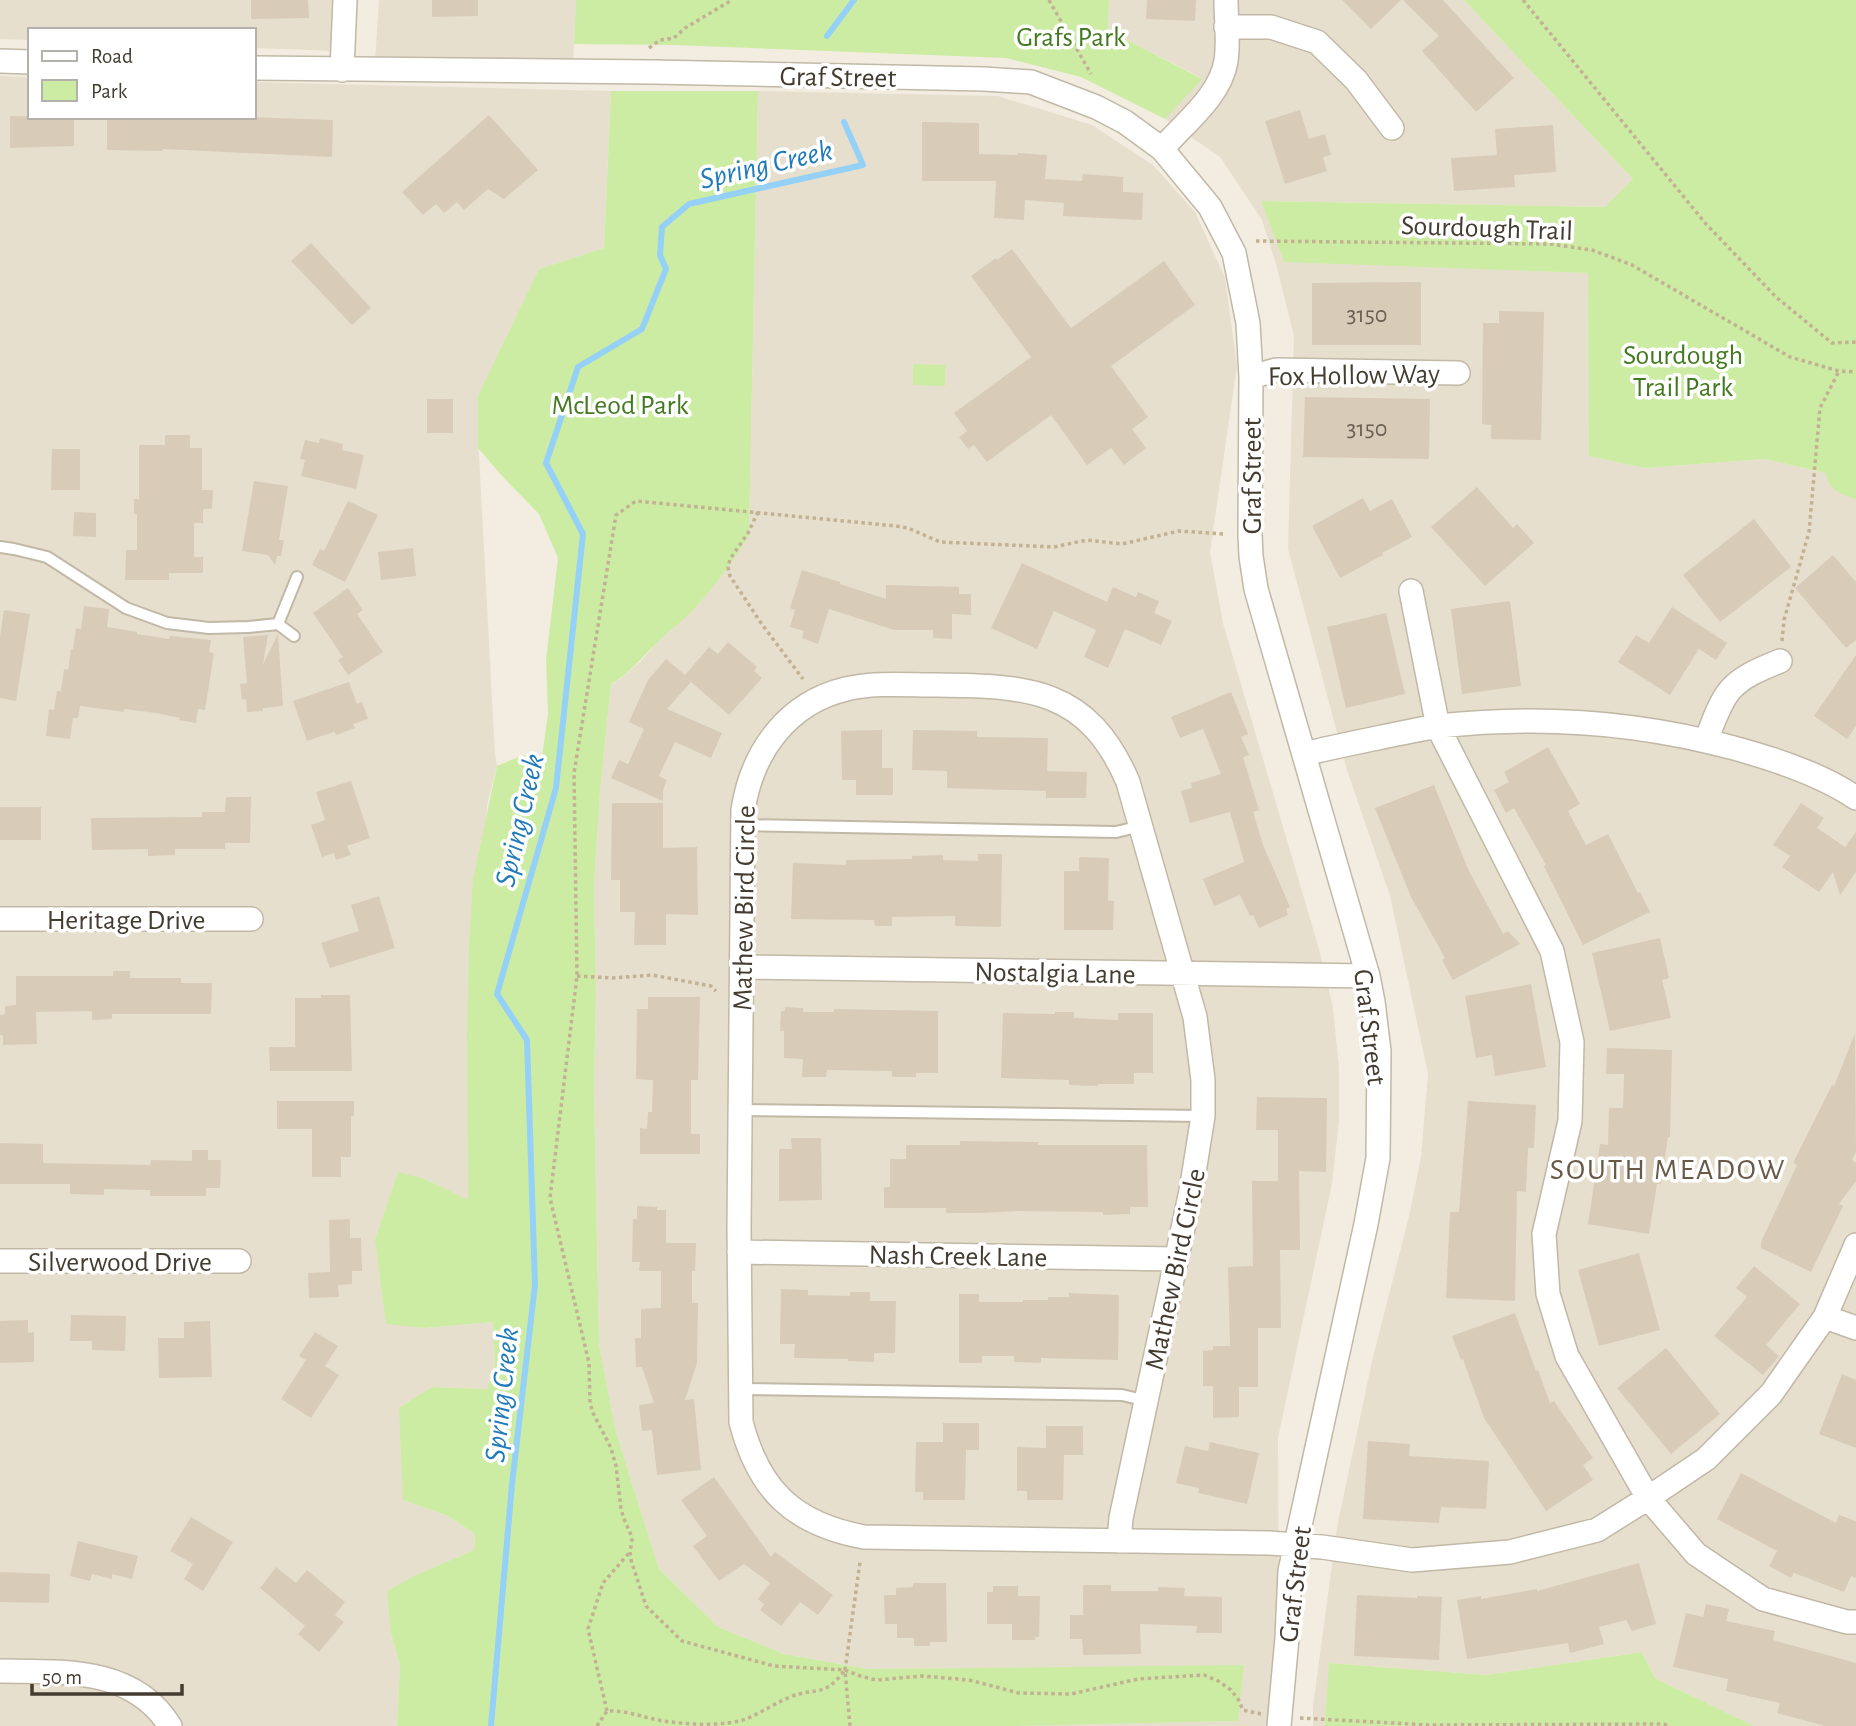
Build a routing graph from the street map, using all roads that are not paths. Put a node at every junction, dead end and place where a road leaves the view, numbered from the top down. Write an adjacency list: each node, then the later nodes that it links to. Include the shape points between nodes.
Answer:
1 (345, 0): 7 (street)
2 (1226, 0): 3 (street)
3 (1226, 27): 8 (street, via 1272,27 1317,42 1356,80); 9 (street, via 1226,62 1216,87)
4 (0, 61): 5 (street)
5 (28, 62)
6 (256, 68): 7 (street, Graf Street)
7 (342, 70): 9 (street, Graf Street, via 667,72 1031,82 1096,107)
8 (1392, 128)
9 (1162, 149): 11 (street, Graf Street, via 1210,207 1234,253 1248,323)
10 (1458, 373): 11 (street, Fox Hollow Way, via 1276,370)
11 (1251, 377): 20 (street, Graf Street, via 1251,556 1256,589)
12 (0, 547): 15 (lane, via 47,557 126,608 167,623 209,628)
13 (297, 577): 15 (lane)
14 (1411, 591): 18 (street)
15 (278, 624): 16 (lane)
16 (294, 636)
17 (1780, 661): 19 (street, via 1748,675 1730,690)
18 (1438, 727): 19 (street, via 1562,721 1636,727); 20 (street); 40 (street, via 1552,951 1572,1042 1570,1121 1544,1234 1548,1294 1567,1356)
19 (1706, 741): 21 (street, via 1761,756 1839,786)
20 (1304, 754): 28 (street, Graf Street)
21 (1856, 798)
22 (742, 825): 23 (lane, via 1116,832); 23 (street, Mathew Bird Circle, via 751,774 772,736 788,720 815,699 846,689 903,685 1016,688 1075,710 1092,724 1119,761); 26 (street, Mathew Bird Circle)
23 (1141, 826): 27 (street, Mathew Bird Circle)
24 (0, 919): 25 (street, Heritage Drive)
25 (251, 919)
26 (742, 967): 27 (street, Nostalgia Lane); 29 (street, Mathew Bird Circle)
27 (1184, 974): 28 (street, Nostalgia Lane); 30 (street, Mathew Bird Circle, via 1195,1017)
28 (1368, 976): 42 (street, Graf Street, via 1379,1051 1378,1158)
29 (740, 1110): 30 (lane); 32 (street, Mathew Bird Circle)
30 (1203, 1116): 33 (street, Mathew Bird Circle)
31 (1856, 1245): 36 (street, Mathew Bird Circle)
32 (739, 1252): 33 (street, Nash Creek Lane); 38 (street, Mathew Bird Circle)
33 (1177, 1259): 39 (street, Mathew Bird Circle)
34 (0, 1261): 35 (street, Silverwood Drive)
35 (239, 1261)
36 (1825, 1317): 37 (street); 40 (street, Mathew Bird Circle, via 1770,1394 1706,1459)
37 (1856, 1328)
38 (740, 1389): 39 (lane, via 1122,1395); 41 (street, Mathew Bird Circle, via 741,1422 756,1466 781,1500 819,1525 864,1537)
39 (1147, 1401): 41 (street, Mathew Bird Circle)
40 (1648, 1498): 42 (street, Mathew Bird Circle, via 1597,1530 1510,1552 1412,1560); 43 (street, via 1696,1554 1763,1599)
41 (1119, 1541): 42 (street, Mathew Bird Circle)
42 (1295, 1545): 45 (street, Graf Street)
43 (1856, 1622)
44 (0, 1671): 46 (street, via 103,1677 133,1690 162,1713)
45 (1280, 1721)
46 (170, 1726)

